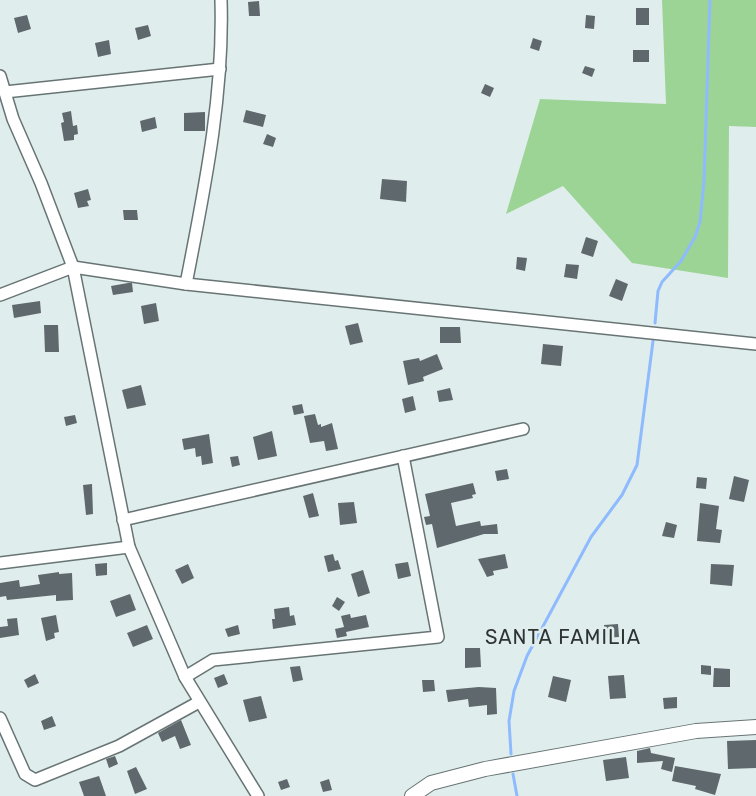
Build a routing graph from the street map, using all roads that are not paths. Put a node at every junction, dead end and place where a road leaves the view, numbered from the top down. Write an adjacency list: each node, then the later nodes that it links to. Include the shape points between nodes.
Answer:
1 (221, 0): 2 (street)
2 (220, 69): 4 (street); 6 (street, via 207,173)
3 (0, 76): 4 (street)
4 (5, 92): 5 (street, via 13,120)
5 (73, 267): 6 (street); 7 (street); 11 (street)
6 (186, 284): 8 (street)
7 (0, 294)
8 (756, 344)
9 (523, 428): 10 (street)
10 (403, 456): 11 (street); 14 (street, via 438,637 213,660)
11 (123, 520): 12 (street)
12 (129, 547): 13 (street); 14 (street)
13 (0, 563)
14 (184, 677): 15 (street)
15 (199, 702): 16 (street, via 119,746 35,780 25,774); 18 (street)
16 (0, 718)
17 (756, 727): 19 (main road, via 696,731 485,769 431,783)
18 (258, 796)
19 (412, 796)

